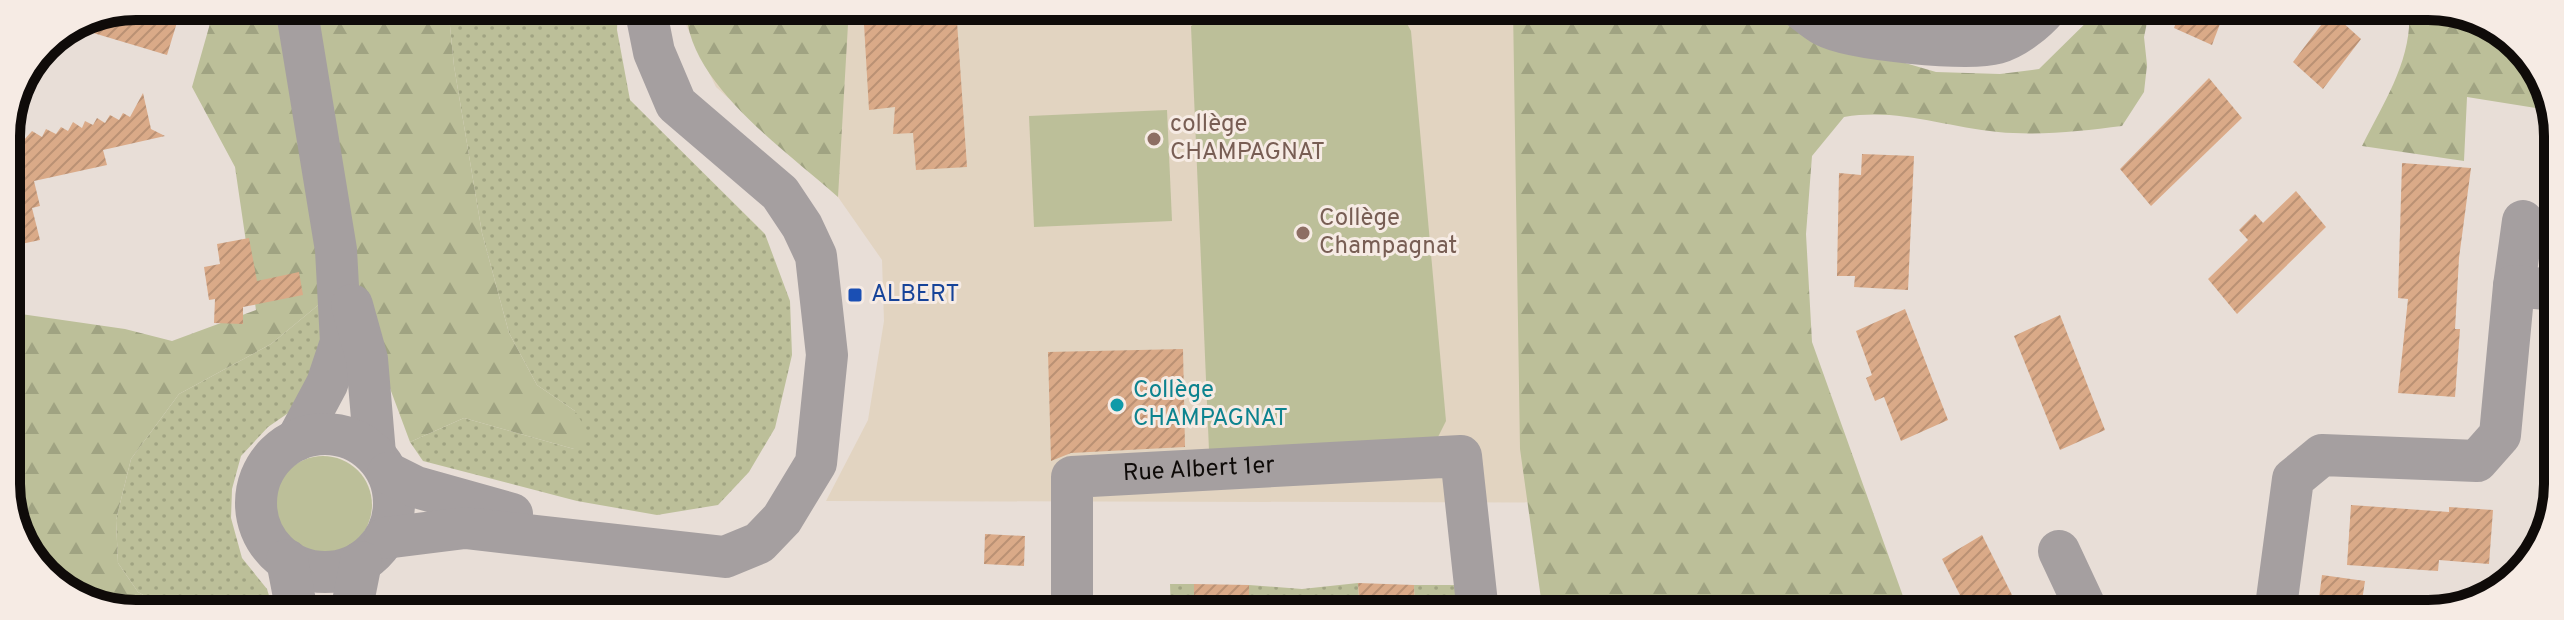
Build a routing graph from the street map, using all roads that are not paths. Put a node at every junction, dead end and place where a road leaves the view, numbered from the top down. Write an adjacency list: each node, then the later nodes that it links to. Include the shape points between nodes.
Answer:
1 (298, 20): 6 (street)
2 (648, 20): 11 (street, via 654,52 676,104 780,193 802,226 816,256 827,355 816,463 782,519 759,543 725,557)
3 (1817, 20): 4 (street, via 1868,38 1996,44)
4 (2037, 20)
5 (2523, 221): 7 (street)
6 (336, 250): 9 (street, via 341,342 327,384); 10 (street, via 367,359)
7 (2514, 286): 8 (street); 20 (street, via 2500,435 2477,461 2322,455 2293,479)
8 (2544, 289)
9 (297, 440): 10 (street, via 338,435 358,442); 14 (street, via 266,467 256,507 271,546)
10 (381, 464): 11 (street, via 416,487); 12 (street, via 394,495 393,517)
11 (633, 546): 12 (street, via 465,528)
12 (373, 550): 14 (street, via 343,570 323,572); 16 (street)
13 (2059, 551): 19 (street)
14 (287, 560): 15 (street)
15 (295, 600)
16 (355, 600)
17 (1072, 600): 18 (street, Rue Albert 1er, via 1072,477 1461,456)
18 (1477, 600)
19 (2082, 600)
20 (2277, 600)

